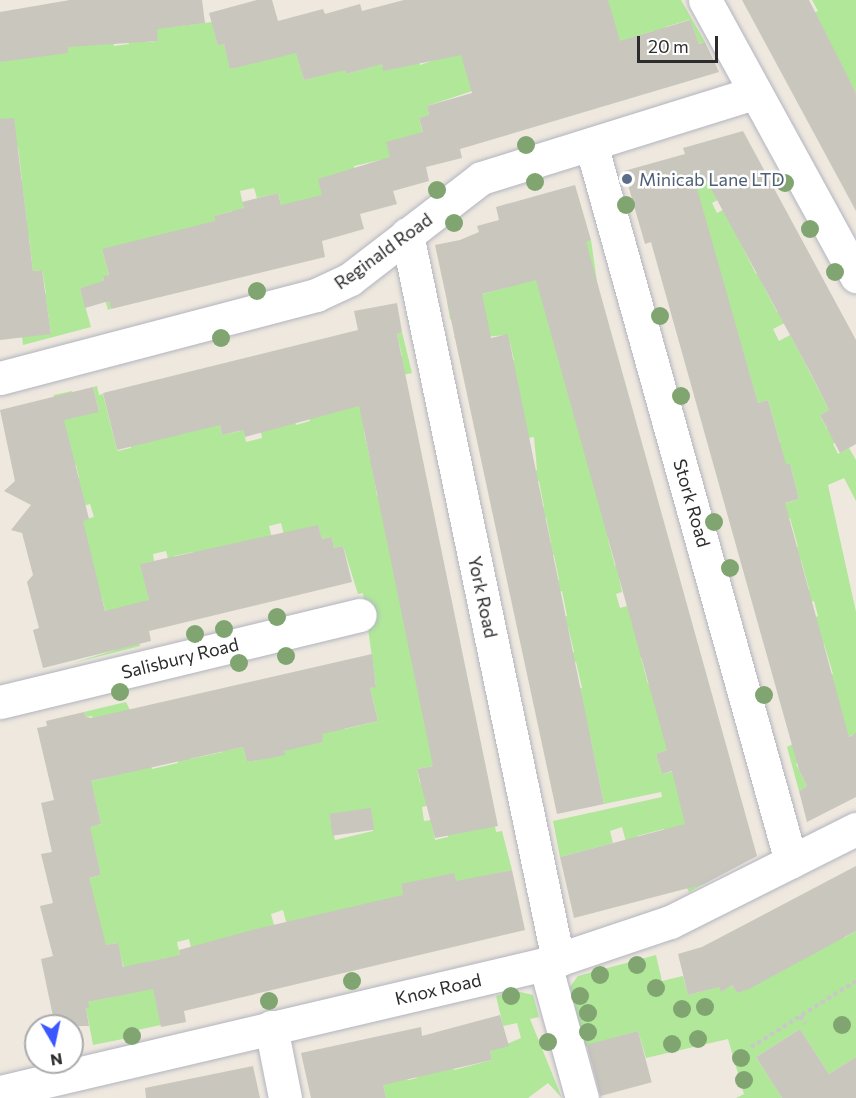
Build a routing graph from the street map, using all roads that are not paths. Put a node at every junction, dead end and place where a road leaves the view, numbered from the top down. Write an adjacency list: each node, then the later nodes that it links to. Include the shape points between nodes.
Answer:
1 (705, 0): 2 (street)
2 (754, 93): 3 (street, Reginald Road); 5 (street)
3 (591, 144): 4 (street, Reginald Road, via 481,178); 10 (street, Stork Road)
4 (408, 234): 6 (street, Reginald Road, via 350,279 316,295); 11 (street, York Road)
5 (856, 276)
6 (0, 378)
7 (360, 615): 8 (street, Salisbury Road)
8 (0, 702)
9 (856, 829): 10 (street, Knox Road)
10 (791, 862): 11 (street, Knox Road, via 670,922)
11 (551, 962): 12 (street, Knox Road); 15 (street, York Road)
12 (270, 1027): 13 (street, Knox Road); 14 (street)
13 (0, 1092)
14 (285, 1098)
15 (582, 1098)

